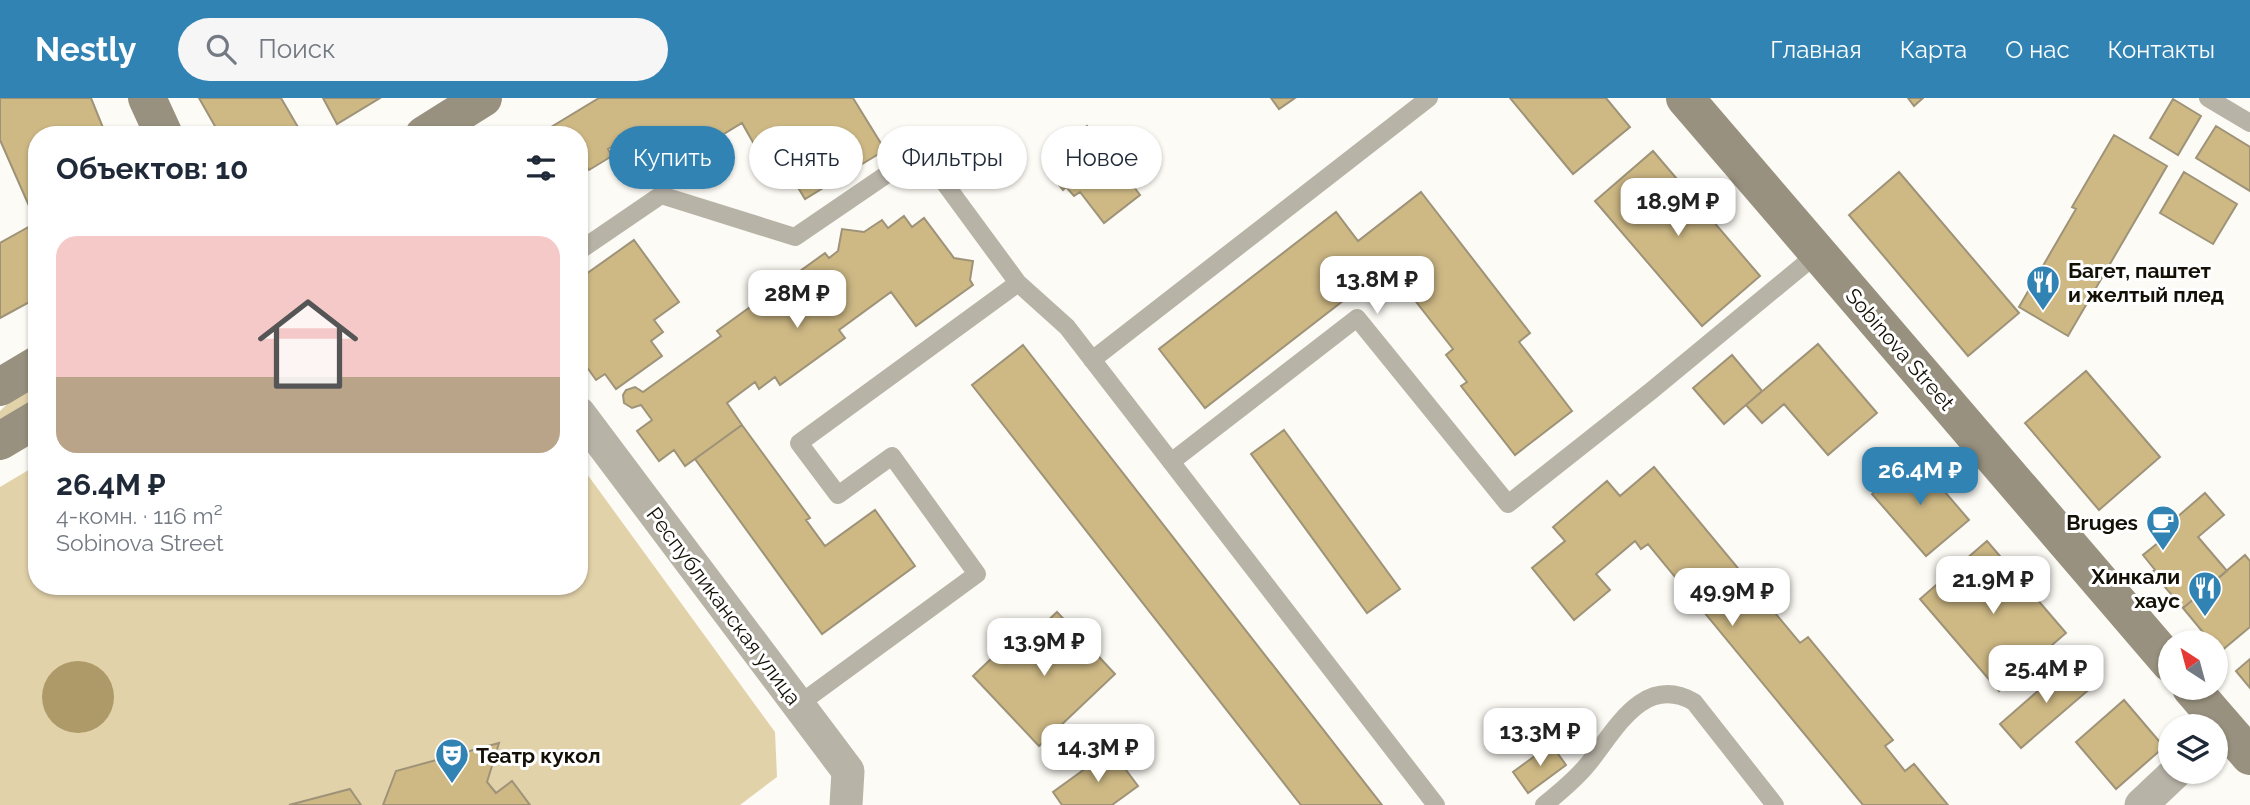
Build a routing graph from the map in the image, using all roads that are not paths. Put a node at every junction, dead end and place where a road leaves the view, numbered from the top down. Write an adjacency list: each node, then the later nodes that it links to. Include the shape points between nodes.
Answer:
1 (147, 98): 7 (main road)
2 (483, 98): 8 (main road)
3 (1429, 98): 12 (lane)
4 (1685, 98): 10 (main road, Sobinova Street)
5 (2208, 98): 6 (lane)
6 (2250, 123)
7 (160, 126)
8 (438, 126)
9 (588, 245): 11 (lane, via 661,195 795,237 921,151)
10 (1818, 253): 18 (lane, via 1508,504 1357,318); 19 (main road, Sobinova Street)
11 (1018, 284): 12 (lane, via 1067,327); 20 (lane, via 799,443 838,495 892,456 977,575)
12 (1092, 360): 18 (lane)
13 (28, 370): 14 (main road)
14 (0, 387)
15 (28, 424): 17 (main road)
16 (588, 425): 20 (street, Республиканская улица)
17 (0, 441)
18 (1171, 462): 25 (lane)
19 (2158, 649)
20 (798, 705): 24 (street, Республиканская улица, via 848,771)
21 (2228, 737): 22 (main road)
22 (2250, 756)
23 (2163, 784): 28 (street)
24 (846, 805)
25 (1436, 805)
26 (1544, 805): 27 (lane, via 1587,766 1629,711 1659,694 1670,693 1694,702)
27 (1775, 805)
28 (2141, 805)

